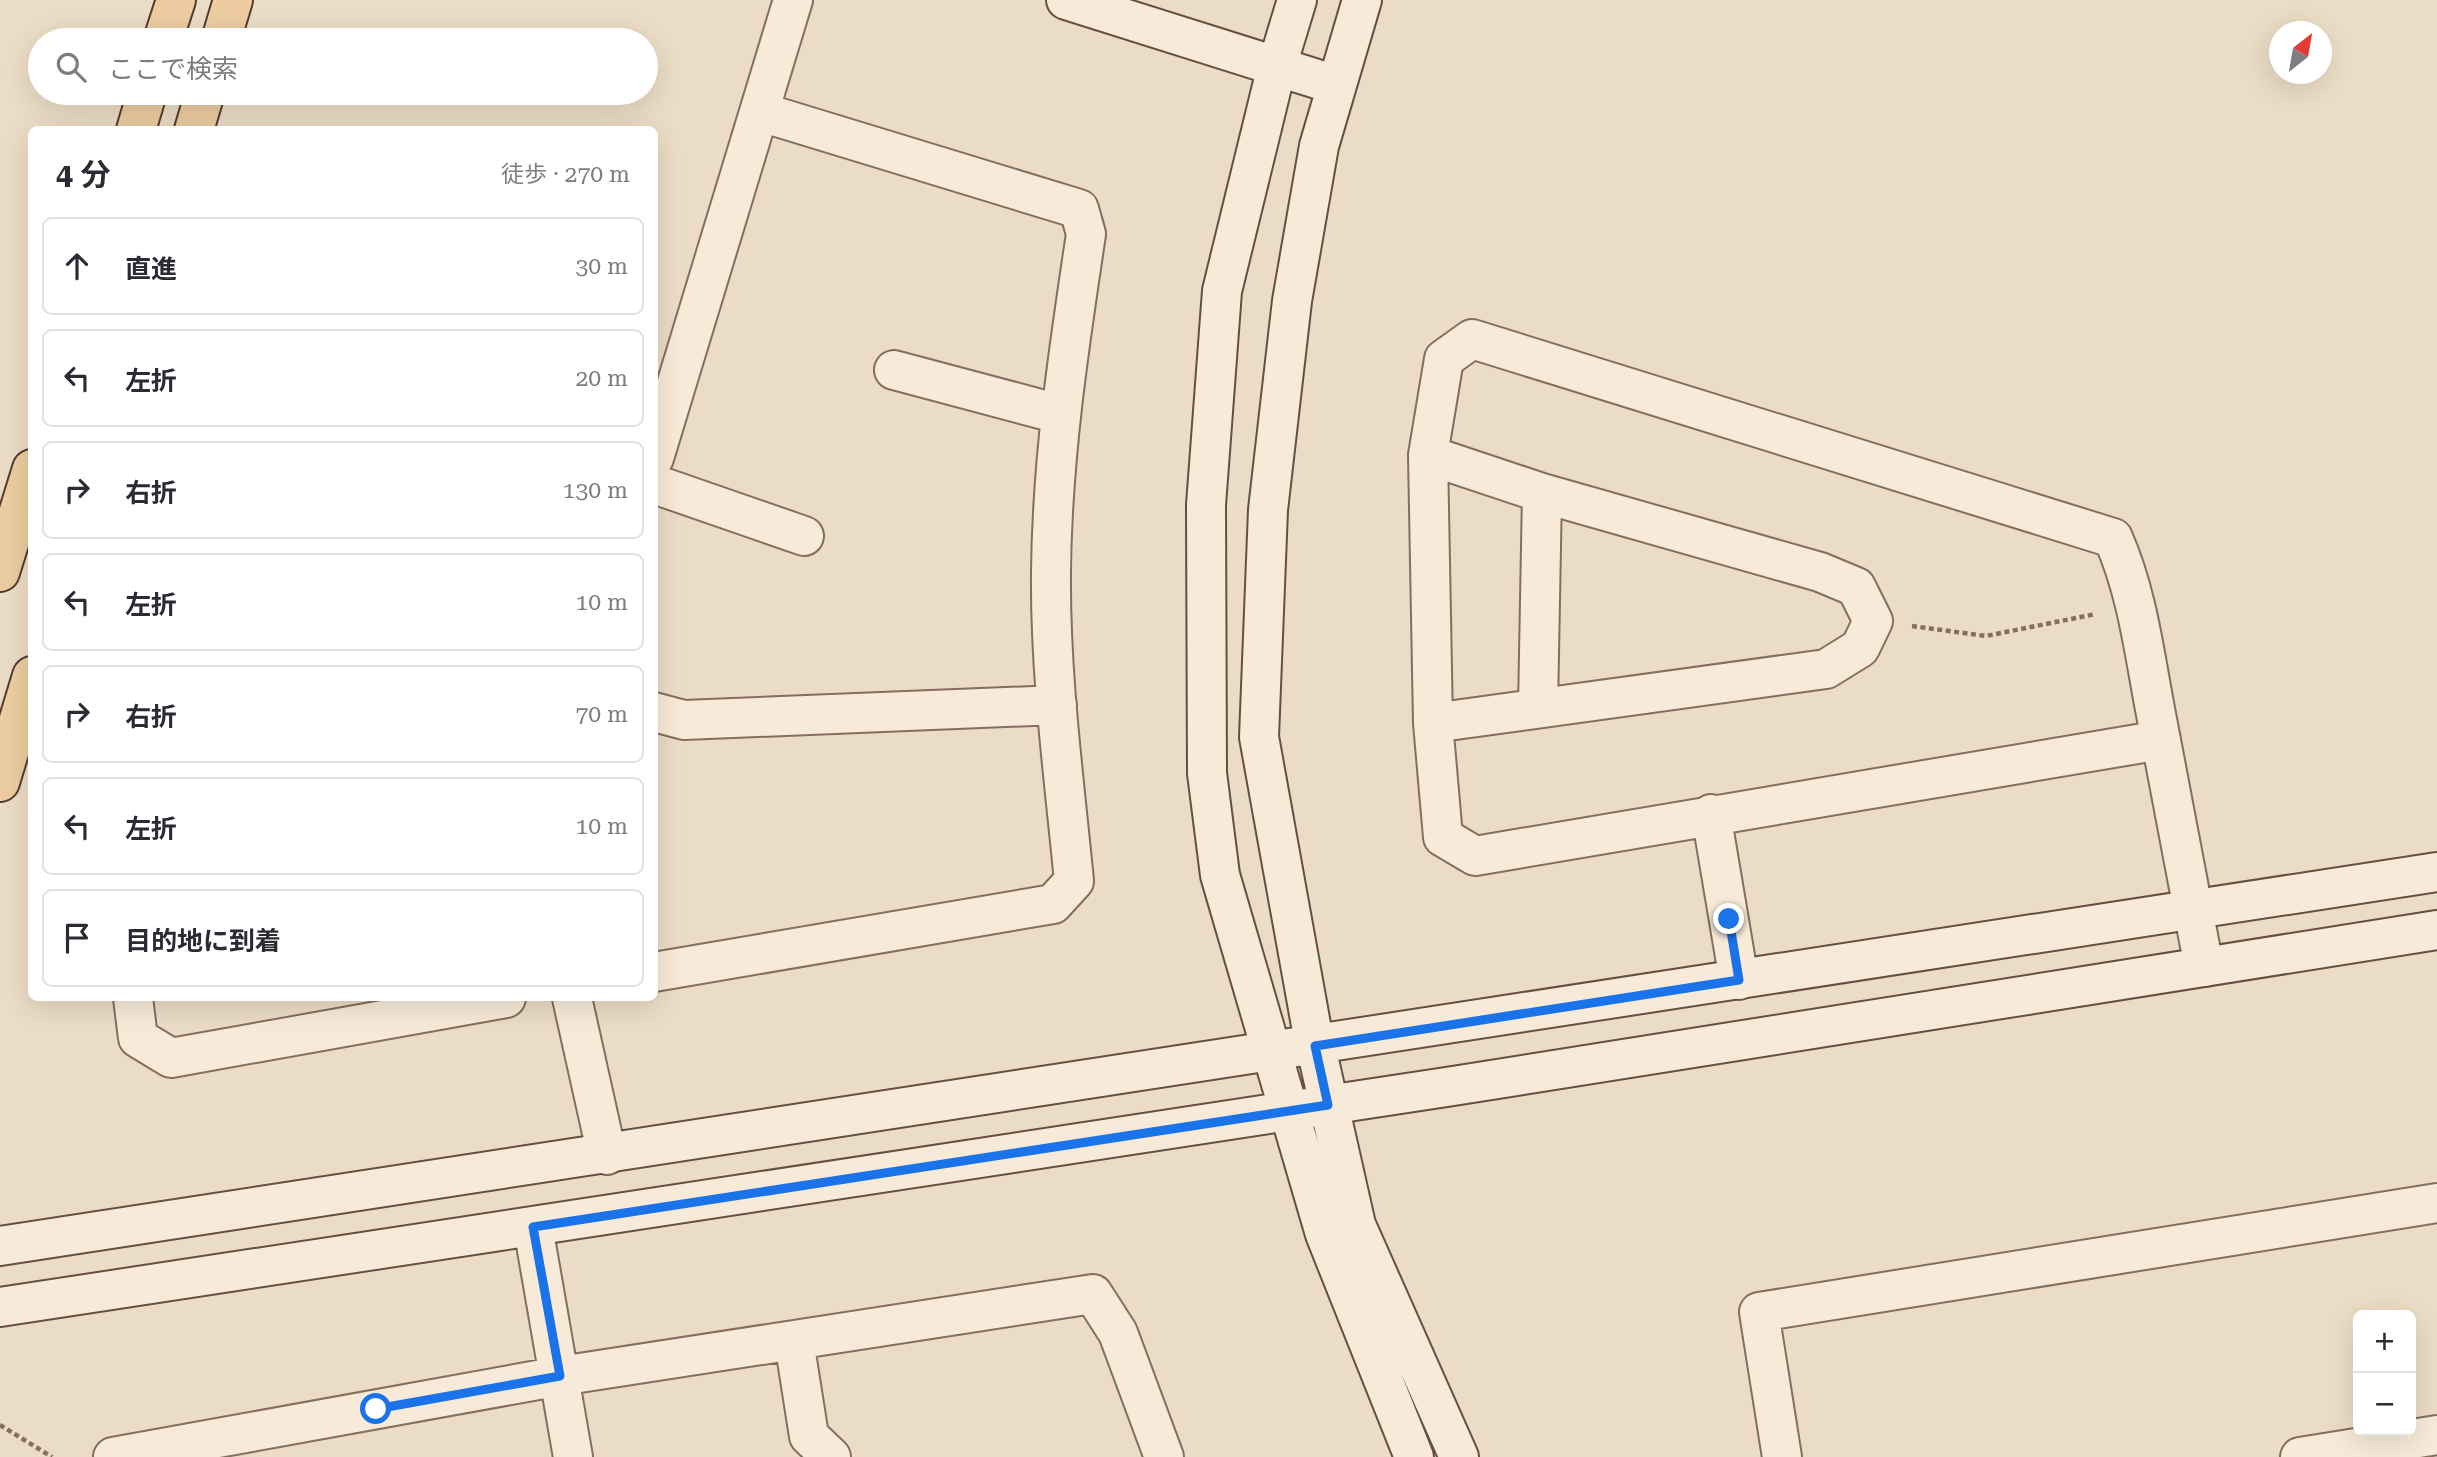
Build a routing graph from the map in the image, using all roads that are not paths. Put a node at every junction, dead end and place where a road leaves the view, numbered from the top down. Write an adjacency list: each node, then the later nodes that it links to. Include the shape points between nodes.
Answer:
1 (176, 0): 7 (main road)
2 (233, 0): 8 (main road)
3 (793, 0): 13 (street)
4 (1066, 0): 9 (street)
5 (1297, 0): 9 (street)
6 (1362, 0): 10 (street)
7 (167, 28)
8 (225, 28)
9 (1277, 66): 10 (street); 43 (street, via 1222,291 1206,505 1207,774 1220,875)
10 (1336, 85): 42 (street, via 1319,146 1292,301 1268,510 1259,737)
11 (143, 105): 14 (main road)
12 (201, 105): 15 (main road)
13 (761, 113): 17 (street, via 1079,209 1086,234); 18 (street)
14 (137, 126)
15 (195, 126)
16 (894, 369): 17 (street)
17 (1059, 414): 26 (street, via 1051,573)
18 (658, 445)
19 (1427, 455): 22 (street); 29 (street); 30 (street, via 1444,359 1472,339 2113,538 2128,573)
20 (28, 482): 24 (main road)
21 (658, 485): 23 (street)
22 (1542, 493): 27 (street); 27 (street, via 1820,572 1856,587 1873,621 1860,648 1826,669)
23 (804, 536)
24 (0, 572)
25 (28, 689): 31 (main road)
26 (1057, 705): 28 (street, via 684,720); 37 (street, via 1074,881 1053,904)
27 (1538, 708): 29 (street)
28 (658, 713)
29 (1433, 723): 32 (street, via 1443,837 1475,856)
30 (2161, 740): 32 (street); 34 (street)
31 (0, 782)
32 (1711, 814): 38 (street)
33 (2437, 872): 34 (street)
34 (2193, 911): 36 (street); 38 (street)
35 (2437, 930): 36 (street)
36 (2204, 967): 44 (street)
37 (658, 971)
38 (1739, 980): 42 (street)
39 (134, 1001): 40 (street, via 138,1038 171,1058)
40 (489, 1001)
41 (573, 1001): 46 (street)
42 (1315, 1046): 43 (street); 44 (street)
43 (1273, 1052): 45 (street); 46 (street)
44 (1328, 1105): 45 (street); 59 (street, via 1356,1225)
45 (1289, 1109): 48 (street); 58 (street, via 1325,1234)
46 (607, 1155): 49 (street)
47 (2437, 1203): 60 (street, via 1759,1312)
48 (533, 1227): 50 (street); 52 (street)
49 (0, 1245)
50 (0, 1307)
51 (794, 1341): 52 (street); 56 (street, via 809,1436); 57 (street, via 1093,1294 1118,1333)
52 (560, 1376): 54 (street); 55 (street)
53 (2437, 1435): 61 (street)
54 (113, 1457)
55 (573, 1457)
56 (831, 1457)
57 (1164, 1457)
58 (1414, 1457)
59 (1459, 1457)
60 (1782, 1457)
61 (2300, 1457)

